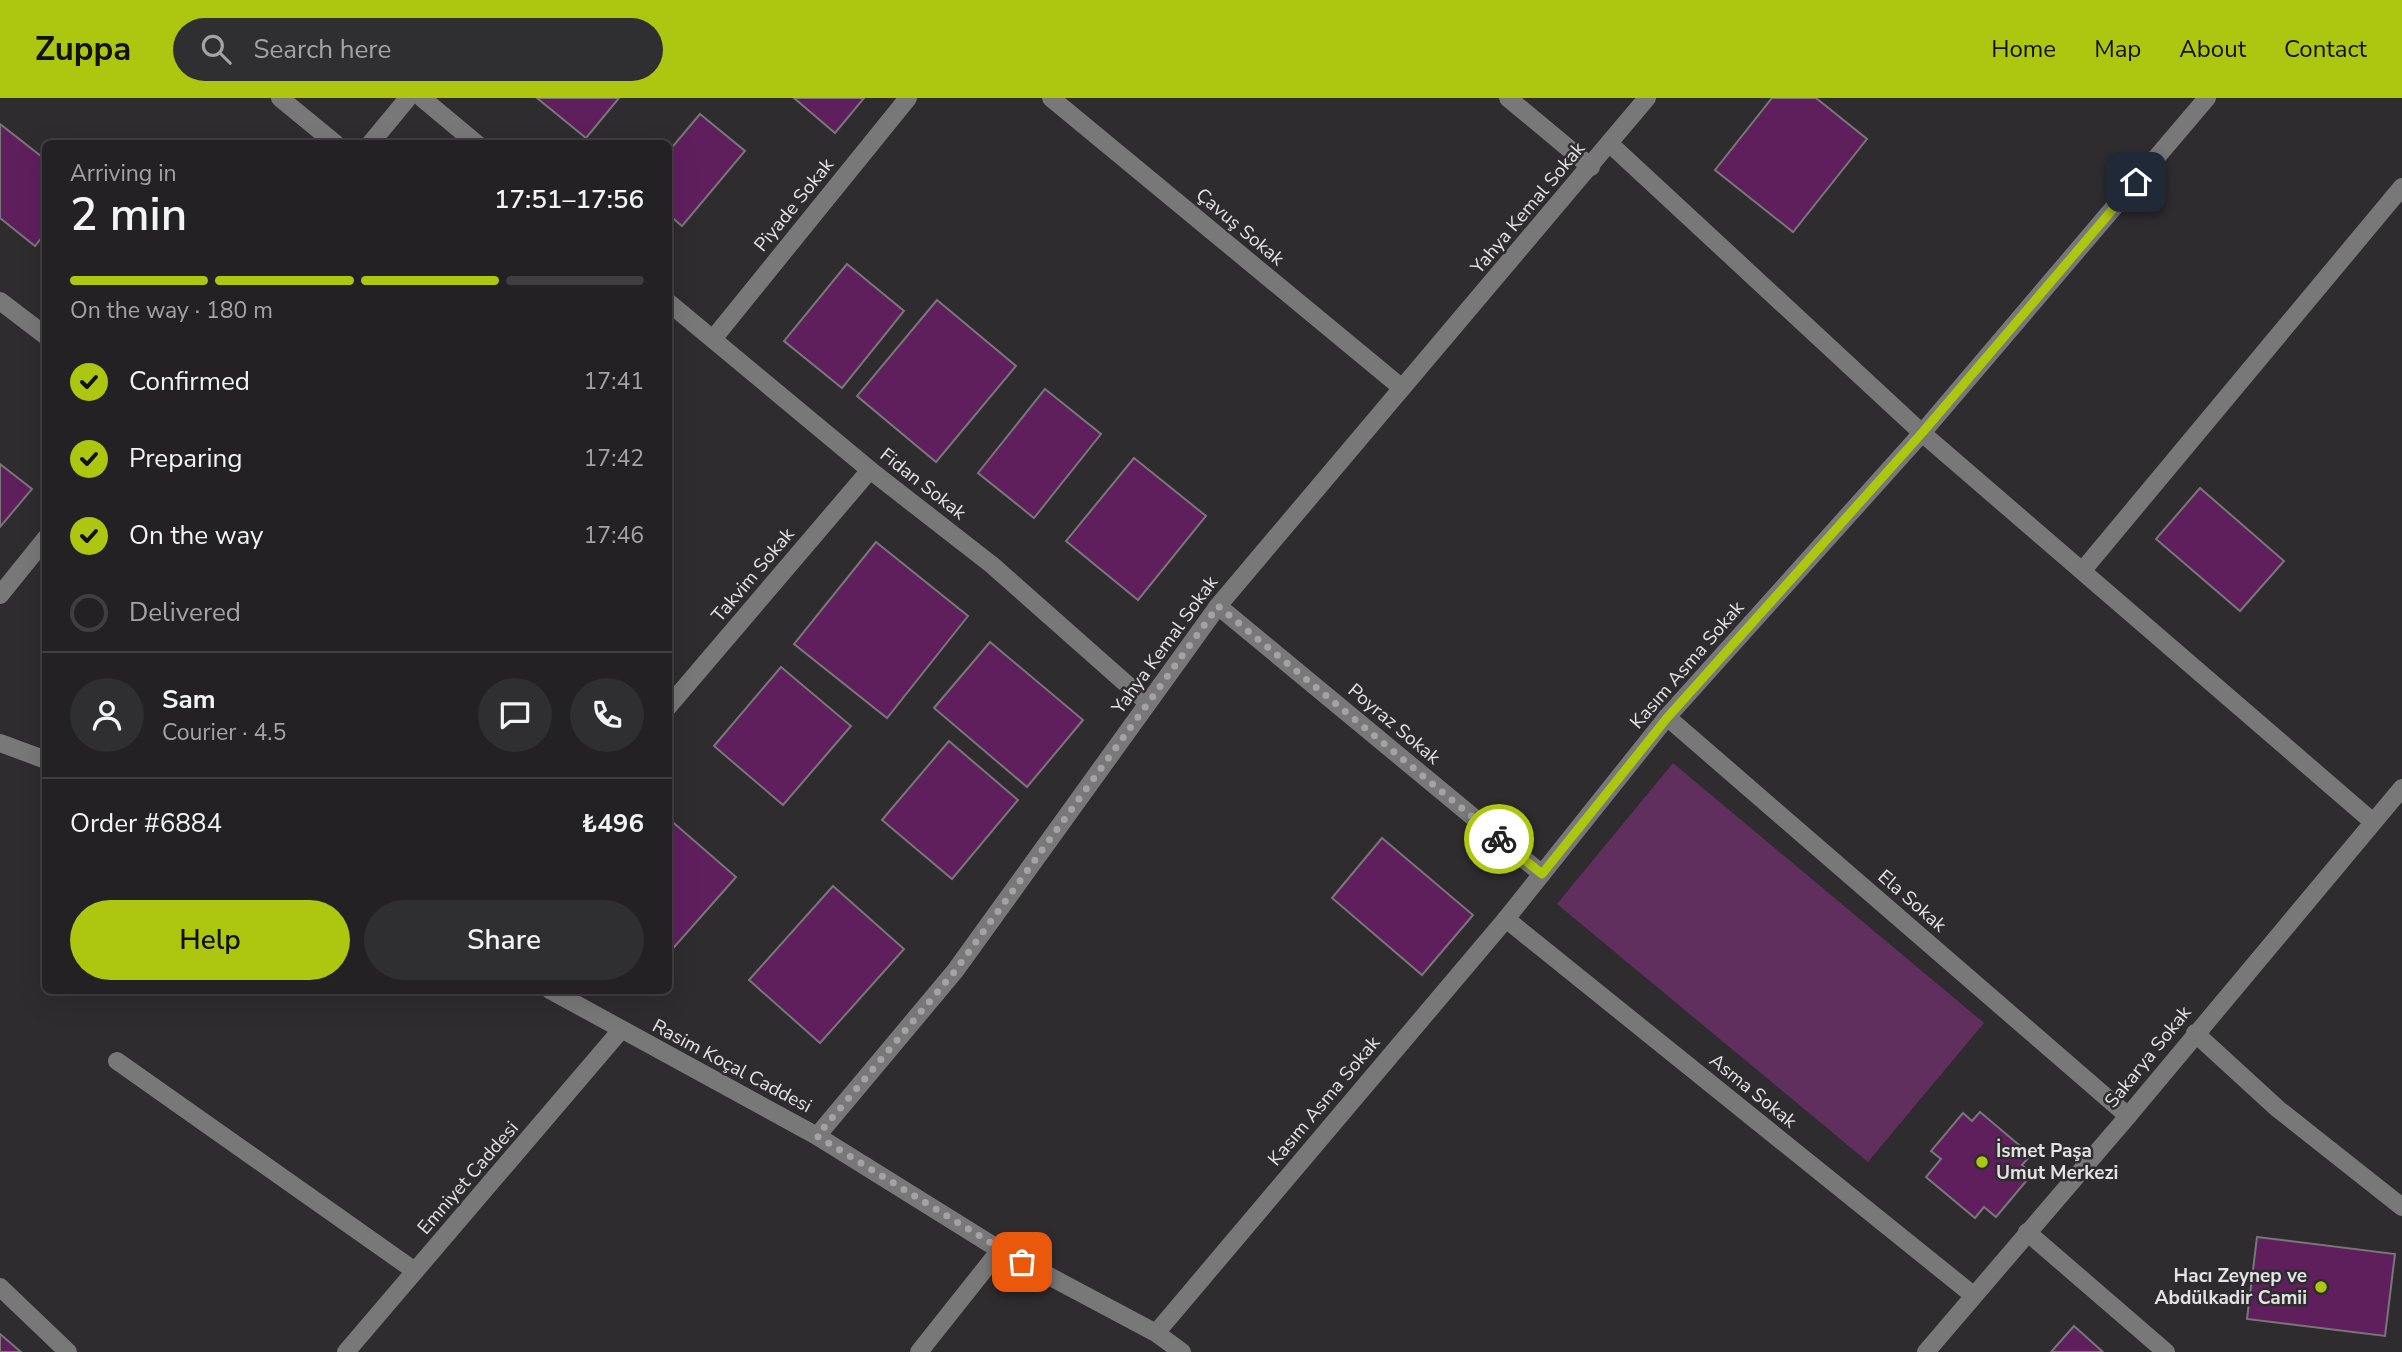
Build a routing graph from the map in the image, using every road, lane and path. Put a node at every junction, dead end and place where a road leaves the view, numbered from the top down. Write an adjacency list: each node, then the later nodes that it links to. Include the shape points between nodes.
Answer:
1 (280, 98): 9 (street)
2 (408, 98): 10 (street)
3 (422, 98): 11 (street)
4 (908, 98): 18 (street, Piyade Sokak)
5 (1051, 98): 19 (street, Çavuş Sokak)
6 (1508, 98): 13 (street)
7 (1647, 98): 12 (street, Yahya Kemal Sokak)
8 (2207, 98): 20 (street, Kasım Asma Sokak)
9 (331, 140)
10 (373, 140)
11 (472, 140)
12 (1609, 143): 13 (street, Yahya Kemal Sokak); 20 (street)
13 (1591, 167): 19 (street, Yahya Kemal Sokak)
14 (2402, 187): 23 (street)
15 (0, 301): 17 (street)
16 (672, 305): 18 (street, Fidan Sokak)
17 (42, 332)
18 (713, 339): 21 (street, Fidan Sokak)
19 (1402, 388): 25 (street, Yahya Kemal Sokak)
20 (1922, 433): 23 (street); 28 (street, Kasım Asma Sokak)
21 (870, 470): 26 (street, Takvim Sokak); 27 (street, Fidan Sokak, via 992,565)
22 (42, 543): 24 (street)
23 (2083, 570): 32 (street)
24 (0, 595)
25 (1218, 606): 27 (street, Yahya Kemal Sokak); 33 (street, Poyraz Sokak)
26 (672, 702)
27 (1148, 703): 40 (street, Yahya Kemal Sokak, via 955,971)
28 (1667, 718): 33 (street, Kasım Asma Sokak); 39 (street, Ela Sokak)
29 (1, 746): 30 (street)
30 (42, 759)
31 (2402, 788): 32 (street, Sakarya Sokak)
32 (2373, 822): 37 (street, Sakarya Sokak)
33 (1542, 874): 34 (street, Kasım Asma Sokak)
34 (1506, 919): 46 (street, Asma Sokak); 47 (street, Kasım Asma Sokak)
35 (557, 994): 36 (street, Rasim Koçal Caddesi)
36 (621, 1030): 40 (street, Rasim Koçal Caddesi); 44 (street, Emniyet Caddesi)
37 (2194, 1033): 39 (street, Sakarya Sokak); 41 (street, via 2278,1109)
38 (117, 1061): 44 (street)
39 (2128, 1116): 42 (street, Sakarya Sokak)
40 (817, 1136): 43 (street, Rasim Koçal Caddesi)
41 (2402, 1207)
42 (2027, 1232): 46 (street, Sakarya Sokak); 53 (street)
43 (1000, 1250): 47 (street, Rasim Koçal Caddesi); 50 (street)
44 (415, 1271): 49 (street, Emniyet Caddesi)
45 (0, 1287): 48 (street)
46 (1973, 1295): 52 (street, Sakarya Sokak)
47 (1156, 1333): 51 (street, Rasim Koçal Caddesi)
48 (68, 1352)
49 (346, 1352)
50 (919, 1352)
51 (1182, 1352)
52 (1926, 1352)
53 (2166, 1352)

